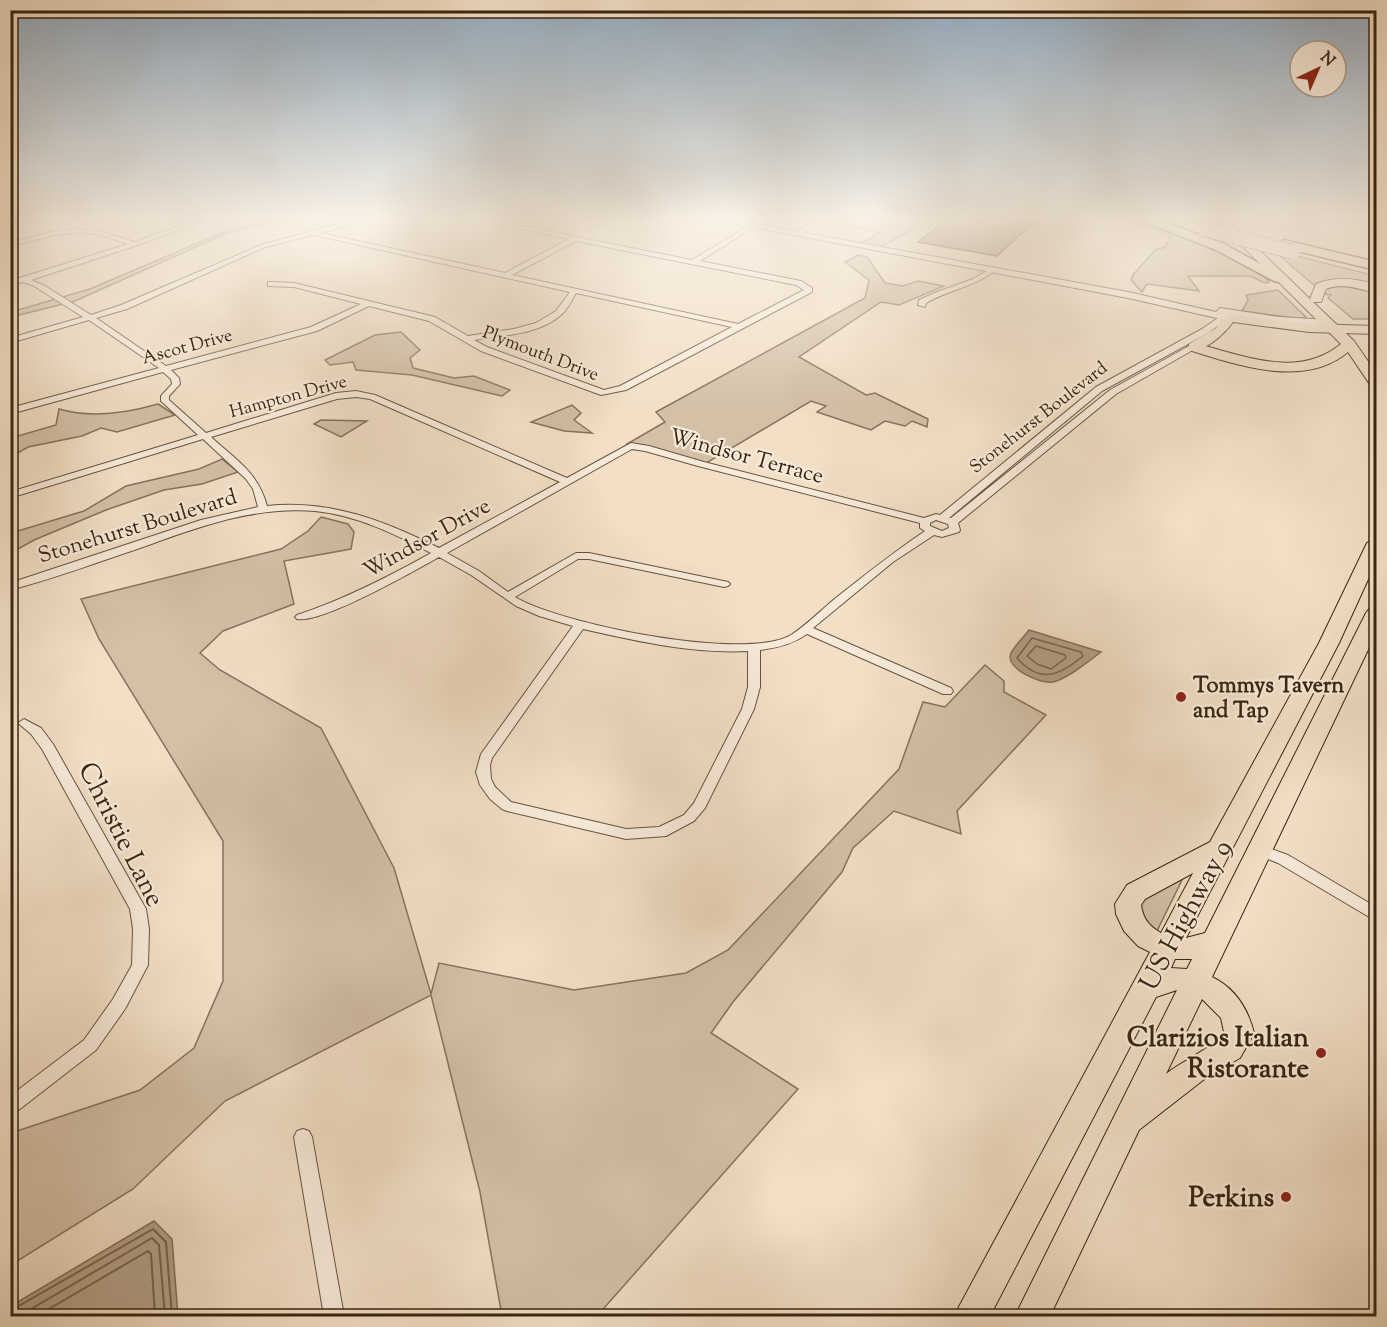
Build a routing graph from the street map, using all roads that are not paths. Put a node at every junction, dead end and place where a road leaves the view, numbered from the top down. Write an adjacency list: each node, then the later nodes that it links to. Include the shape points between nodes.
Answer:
1 (30, 282): 16 (street, via 49,288)
2 (182, 282): 16 (street)
3 (538, 282): 11 (street)
4 (793, 282): 18 (street, Plymouth Drive, via 808,288 806,294)
5 (970, 282): 14 (street, via 940,291)
6 (1057, 282): 15 (street)
7 (1284, 282): 19 (highway)
8 (1298, 282): 12 (highway)
9 (272, 284): 13 (street, Plymouth Drive, via 294,285)
10 (1377, 289): 12 (highway, via 1332,283 1322,287)
11 (575, 290): 18 (street); 21 (street, via 562,311 547,321)
12 (1316, 299): 19 (highway)
13 (369, 303): 21 (street, Plymouth Drive, via 432,319); 28 (street, Ascot Drive, via 314,329)
14 (922, 305)
15 (1228, 316): 19 (main road, via 1272,325); 23 (street, Stonehurst Boulevard); 24 (main road, Stonehurst Boulevard, via 1220,331)
16 (91, 318): 22 (street); 28 (street)
17 (1377, 323): 19 (main road)
18 (741, 327): 21 (street, Plymouth Drive, via 623,388 604,393 492,353)
19 (1341, 330): 20 (main road); 24 (highway, via 1332,360 1280,367 1254,365); 26 (highway); 29 (highway)
20 (1377, 330)
21 (465, 339)
22 (10, 341)
23 (1175, 347): 24 (street); 25 (street, Stonehurst Boulevard)
24 (1194, 347): 27 (street, Stonehurst Boulevard)
25 (1157, 357): 27 (street); 31 (street, Stonehurst Boulevard, via 1099,388)
26 (1377, 360)
27 (1168, 361): 32 (street, Stonehurst Boulevard, via 1119,388)
28 (165, 369): 30 (street, Ascot Drive); 33 (street, via 176,381 165,401)
29 (1377, 384)
30 (10, 411)
31 (1070, 411): 32 (street); 37 (street, Stonehurst Boulevard)
32 (1083, 415): 39 (street, Stonehurst Boulevard)
33 (204, 436): 34 (street, Hampton Drive, via 336,396 362,394); 35 (street, Hampton Drive); 36 (street, via 250,477)
34 (567, 481): 38 (street, Windsor Terrace, via 625,449 639,446); 42 (street, Windsor Drive)
35 (10, 495)
36 (263, 508): 42 (street, Stonehurst Boulevard, via 306,507 351,514); 44 (street, Stonehurst Boulevard, via 201,523)
37 (942, 518): 38 (street, Stonehurst Boulevard); 39 (street, Stonehurst Boulevard)
38 (925, 521): 40 (street, via 925,528)
39 (953, 522): 40 (street, Stonehurst Boulevard, via 956,528 952,532)
40 (931, 532): 49 (street, Stonehurst Boulevard, via 889,560)
41 (1377, 543): 53 (highway, US Highway 9)
42 (438, 554): 45 (street, Stonehurst Boulevard); 47 (street, Windsor Drive, via 338,605)
43 (724, 584): 45 (street, via 576,556)
44 (10, 587)
45 (508, 596): 48 (street, Stonehurst Boulevard, via 535,611)
46 (1377, 613): 54 (highway, US Highway 9)
47 (301, 617)
48 (581, 624): 50 (street, Stonehurst Boulevard, via 672,642); 50 (street, via 490,751 482,772 488,789 507,806 621,834 661,832 696,812 748,709 754,687)
49 (806, 628): 50 (street, Stonehurst Boulevard, via 788,642); 51 (street)
50 (754, 648)
51 (947, 691)
52 (24, 723): 60 (street, Christie Lane, via 48,747 138,909 141,953 140,965 119,1004 90,1045)
53 (1221, 847): 57 (highway, US Highway 9); 57 (highway, via 1131,897 1127,912 1131,922 1145,937)
54 (1260, 850): 55 (street, via 1283,859); 56 (highway, US Highway 9)
55 (1377, 914)
56 (1216, 940): 57 (highway, via 1188,950); 58 (highway, US Highway 9)
57 (1167, 947): 59 (highway, US Highway 9)
58 (1195, 982): 59 (highway, via 1174,979); 61 (highway, US Highway 9); 61 (highway, via 1227,1003 1238,1023 1237,1040 1230,1049 1196,1068)
59 (1145, 989): 64 (highway, US Highway 9)
60 (10, 1107)
61 (1126, 1123): 65 (highway, US Highway 9)
62 (303, 1137): 63 (street)
63 (334, 1317)
64 (971, 1317)
65 (1032, 1317)

